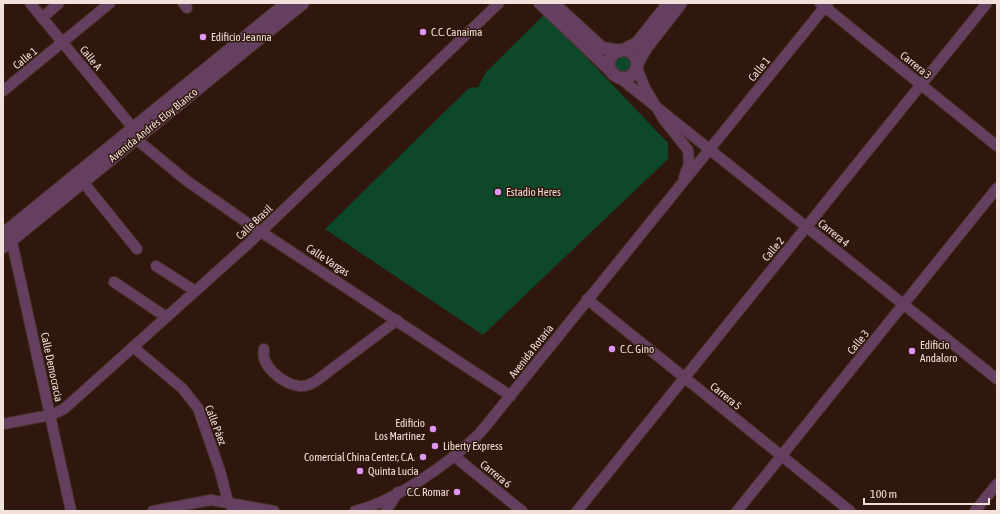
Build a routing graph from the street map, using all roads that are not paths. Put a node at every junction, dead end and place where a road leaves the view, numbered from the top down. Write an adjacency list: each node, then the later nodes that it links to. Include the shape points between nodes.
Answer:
1 (30, 3): 13 (street, Calle A)
2 (59, 3): 13 (street)
3 (110, 3): 14 (street, Calle 1)
4 (288, 3): 21 (street, Avenida Andrés Eloy Blanco)
5 (304, 3): 21 (street, Avenida Andrés Eloy Blanco)
6 (499, 3): 28 (street, Calle Brasil)
7 (540, 3): 17 (street)
8 (553, 3): 15 (street, via 602,48)
9 (669, 3): 15 (street, via 636,43)
10 (681, 3): 16 (street, via 646,48)
11 (987, 3): 18 (street, Calle 2)
12 (824, 4): 18 (street, Carrera 3); 23 (street, Calle 1)
13 (42, 18): 14 (street, Calle A)
14 (62, 42): 19 (street, Calle 1); 21 (street, Calle A)
15 (622, 51): 16 (street, via 633,54); 17 (street, via 611,57 610,64)
16 (637, 66): 17 (street, via 630,76); 20 (street, Carrera 4)
17 (616, 74): 20 (street, Carrera 4)
18 (921, 85): 22 (street, Carrera 3); 27 (street, Calle 2)
19 (3, 91)
20 (655, 105): 23 (street, Carrera 4); 25 (street, Avenida Rotaria, via 688,150 689,164)
21 (134, 134): 24 (street, Avenida Andrés Eloy Blanco); 28 (street, Calle Vargas, via 187,181); 29 (street, Avenida Andrés Eloy Blanco)
22 (997, 146)
23 (710, 149): 25 (street, Avenida Rotaria); 27 (street, Carrera 4)
24 (84, 182): 29 (street, Avenida Andrés Eloy Blanco); 30 (street)
25 (678, 187): 34 (street, Avenida Rotaria)
26 (997, 188): 35 (street, Calle 3)
27 (807, 227): 35 (street, Carrera 4); 40 (street, Calle 2)
28 (261, 232): 33 (street, Calle Brasil); 37 (street, Calle Vargas)
29 (7, 238): 43 (street, Calle Democracia)
30 (137, 249)
31 (156, 266): 33 (street)
32 (114, 282): 36 (street)
33 (196, 291): 36 (street, Calle Brasil)
34 (587, 299): 40 (street, Carrera 5); 42 (street, Avenida Rotaria)
35 (904, 304): 41 (street, Carrera 4); 46 (street, Calle 3)
36 (166, 317): 38 (street, Calle Brasil)
37 (397, 320): 39 (street, via 316,381 303,386 286,382 269,368 263,357); 42 (street, Calle Vargas)
38 (133, 347): 43 (street, Calle Brasil, via 64,409); 49 (street, Calle Páez, via 182,388 198,408)
39 (264, 349)
40 (684, 378): 46 (street, Carrera 5); 57 (street, Calle 2)
41 (997, 380)
42 (511, 396): 45 (street, Avenida Rotaria, via 480,433)
43 (50, 415): 44 (street, Calle Brasil); 50 (street, Calle Democracia)
44 (3, 424)
45 (454, 456): 48 (street, Avenida Rotaria); 56 (street, Carrera 6)
46 (782, 456): 58 (street, Calle 3); 59 (street, Carrera 5)
47 (997, 484): 60 (street)
48 (398, 492): 54 (street); 55 (street, Avenida Rotaria)
49 (228, 502): 51 (street, via 201,501); 52 (street, Calle Páez); 53 (street)
50 (71, 511)
51 (153, 511)
52 (235, 511)
53 (274, 511)
54 (355, 511)
55 (386, 511)
56 (522, 511)
57 (577, 511)
58 (737, 511)
59 (850, 511)
60 (975, 511)

